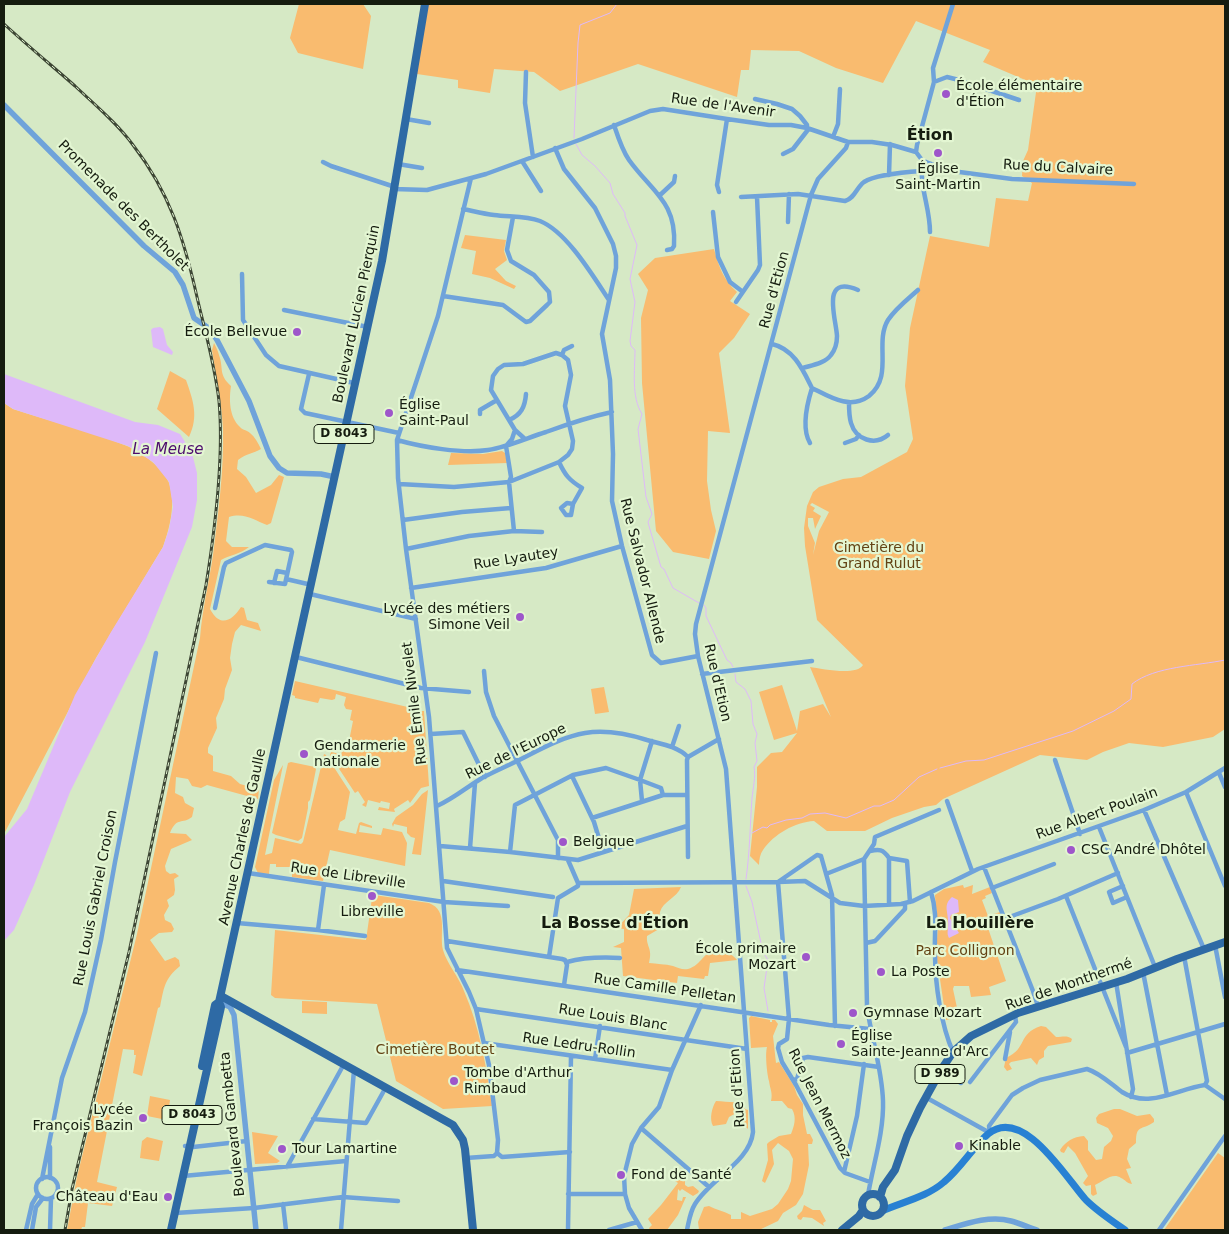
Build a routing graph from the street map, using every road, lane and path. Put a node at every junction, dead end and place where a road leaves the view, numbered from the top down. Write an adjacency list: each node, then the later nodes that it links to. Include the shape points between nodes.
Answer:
1 (426, 4): 9 (main road, D 8043)
2 (953, 4): 4 (street, via 933,68)
3 (526, 72): 20 (street, via 525,103)
4 (934, 82): 7 (street, via 947,77); 18 (street)
5 (840, 90): 14 (street, via 838,124)
6 (755, 99): 13 (street, via 792,109)
7 (1019, 100)
8 (4, 105): 79 (street, Promenade des Bertholet, via 144,246 175,272 194,318 210,329 217,340 249,401 270,456 279,468 287,473 322,474)
9 (406, 119): 11 (street); 24 (main road, D 8043)
10 (726, 119): 12 (street, Rue de l'Avenir, via 663,109); 13 (street, Rue de l'Avenir); 33 (street, via 717,185)
11 (430, 123)
12 (614, 125): 17 (street, Rue de l'Avenir); 36 (street, via 626,156)
13 (808, 128): 14 (street, Rue de l'Avenir); 19 (street, via 794,149)
14 (833, 137): 15 (street, Rue de l'Avenir)
15 (848, 142): 16 (street, Rue de l'Avenir); 35 (street, Rue d'Etion, via 818,179)
16 (890, 144): 18 (street, Rue de l'Avenir); 27 (street)
17 (555, 148): 20 (street, Rue de l'Avenir); 50 (street, Rue Salvador Allende, via 564,169 595,208 613,244 616,268)
18 (916, 152): 21 (street)
19 (783, 154)
20 (533, 156): 22 (street, Rue de l'Avenir)
21 (922, 160): 26 (street); 30 (street, Rue du Calvaire, via 952,171 1012,179)
22 (522, 161): 29 (street, Rue de l'Avenir); 32 (street)
23 (323, 162): 31 (street, Rue de l'Avenir)
24 (398, 164): 25 (street); 31 (main road, D 8043)
25 (422, 168)
26 (922, 171): 27 (street); 43 (street)
27 (888, 175): 35 (street, via 861,184 850,200)
28 (675, 176): 36 (street, via 674,182)
29 (471, 178): 31 (street, Rue de l'Avenir, via 427,190); 39 (street, Rue Émile Nivelet)
30 (1134, 184)
31 (395, 188): 53 (main road, Boulevard Lucien Pierquin / D 8043)
32 (541, 191)
33 (719, 192)
34 (789, 194): 35 (street); 38 (street); 42 (street)
35 (811, 195): 54 (street, Rue d'Etion)
36 (659, 196): 44 (street, via 673,222 674,246)
37 (741, 197): 38 (street)
38 (757, 197): 48 (street, via 760,265)
39 (463, 209): 41 (street); 49 (street, Rue Émile Nivelet)
40 (713, 212): 48 (street, via 718,257 730,282)
41 (513, 217): 49 (street, via 508,255 511,261 526,268 546,286 550,297 547,306 526,322 503,304); 50 (street, via 540,221 560,234)
42 (788, 222)
43 (930, 232)
44 (667, 250)
45 (242, 274): 58 (street, via 242,320 266,355 279,366)
46 (858, 290): 57 (street, via 847,285 833,295 836,347 823,362)
47 (918, 290): 63 (street, via 888,320 879,384 867,397)
48 (743, 292): 51 (street)
49 (443, 296): 70 (street, Rue Émile Nivelet)
50 (609, 300): 64 (street, Rue Salvador Allende, via 602,334)
51 (736, 302)
52 (284, 310): 53 (street)
53 (368, 328): 59 (main road, Boulevard Lucien Pierquin / D 8043)
54 (772, 344): 57 (street, via 788,351); 97 (street, Rue d'Etion, via 696,624)
55 (572, 346): 56 (street)
56 (562, 355): 62 (street, via 556,353 498,369 491,382 491,390); 68 (street, via 568,360 571,375 566,398)
57 (803, 368): 60 (street)
58 (309, 374): 59 (street); 67 (street, via 304,412)
59 (354, 383): 67 (main road, Boulevard Lucien Pierquin / D 8043)
60 (812, 388): 63 (street); 75 (street, via 805,428)
61 (526, 394): 66 (street, via 521,412)
62 (497, 400): 65 (street, via 480,410); 66 (street)
63 (849, 403): 72 (street, via 851,425)
64 (612, 412): 68 (street); 87 (street, Rue Salvador Allende, via 612,501)
65 (480, 414)
66 (509, 420): 69 (street)
67 (346, 421): 70 (street); 79 (main road, Boulevard Lucien Pierquin / D 8043)
68 (568, 424): 73 (street); 78 (street, via 572,449)
69 (515, 430): 73 (street); 77 (street)
70 (399, 432): 74 (street, Rue Émile Nivelet)
71 (888, 435): 72 (street, via 875,441)
72 (859, 436): 76 (street)
73 (526, 439): 77 (street)
74 (397, 440): 77 (street, via 469,451); 81 (street, Rue Émile Nivelet)
75 (810, 443)
76 (845, 443)
77 (506, 446): 80 (street)
78 (559, 462): 80 (street); 82 (street, via 565,476 582,488)
79 (335, 478): 91 (main road, Boulevard Lucien Pierquin / D 8043)
80 (509, 482): 81 (street, via 454,487); 83 (street)
81 (399, 484): 84 (street, Rue Émile Nivelet)
82 (573, 504)
83 (511, 508): 84 (street); 85 (street)
84 (402, 520): 88 (street, Rue Émile Nivelet)
85 (514, 531): 86 (street); 88 (street, via 469,536)
86 (542, 532)
87 (622, 546): 92 (street, Rue Lyautey, via 546,568); 97 (street, Rue Salvador Allende, via 652,655 660,663)
88 (406, 550): 92 (street, Rue Émile Nivelet)
89 (287, 573): 90 (street); 90 (street, via 277,571 272,583 283,585); 94 (street, via 291,550 265,545 226,563)
90 (286, 580): 91 (street)
91 (312, 585): 93 (main road, Boulevard Lucien Pierquin / D 8043)
92 (412, 588): 95 (street, Rue Émile Nivelet)
93 (310, 594): 95 (street); 98 (main road, Boulevard Lucien Pierquin / D 8043)
94 (215, 608)
95 (416, 619): 103 (street, Rue Émile Nivelet)
96 (156, 653): 233 (street, Rue Louis Gabriel Croison, via 101,940 85,1012 62,1078)
97 (698, 656): 101 (street, Rue d'Etion)
98 (296, 657): 102 (main road, Boulevard Lucien Pierquin / D 8043); 103 (street)
99 (812, 661): 101 (street)
100 (484, 670): 112 (street, via 489,704)
101 (702, 674): 107 (street, Rue d'Etion)
102 (291, 677): 146 (main road, Avenue Charles de Gaulle / D 8043)
103 (426, 688): 104 (street); 106 (street, Rue Émile Nivelet)
104 (469, 692)
105 (678, 726): 109 (street)
106 (431, 734): 116 (street, via 463,732); 126 (street, Rue Émile Nivelet)
107 (719, 739): 110 (street); 151 (street, Rue d'Etion, via 726,769)
108 (652, 741): 109 (street, Rue de l'Europe); 112 (street, Rue de l'Europe, via 625,733 592,731 559,739); 117 (street)
109 (672, 747): 110 (street, Rue de l'Europe)
110 (688, 757): 123 (street)
111 (1055, 760): 132 (street)
112 (517, 761): 116 (street, Rue de l'Europe); 121 (street)
113 (1225, 768): 114 (street, Rue Albert Poulain)
114 (1219, 772): 119 (street); 120 (street, Rue Albert Poulain)
115 (572, 776): 117 (street, via 606,768); 121 (street); 129 (street)
116 (485, 777): 118 (street, Rue de l'Europe)
117 (640, 780): 122 (street, via 662,788); 124 (street)
118 (475, 783): 126 (street, Rue de l'Europe); 134 (street)
119 (1225, 787)
120 (1186, 792): 128 (street, Rue Albert Poulain); 155 (street)
121 (534, 795): 136 (street, via 515,806); 139 (street, via 558,840)
122 (664, 795): 123 (street); 124 (street)
123 (686, 795): 130 (street)
124 (642, 801): 129 (street)
125 (947, 801): 145 (street)
126 (437, 806): 133 (street, Rue Émile Nivelet)
127 (939, 810): 135 (street, via 875,837)
128 (1144, 810): 131 (street, Rue Albert Poulain); 175 (street)
129 (592, 818): 137 (street)
130 (687, 826): 137 (street); 138 (street)
131 (1099, 827): 132 (street, Rue Albert Poulain); 148 (street)
132 (1080, 834): 144 (street, Rue Albert Poulain)
133 (440, 846): 134 (street); 149 (street, Rue Émile Nivelet)
134 (470, 848): 136 (street)
135 (870, 851): 140 (street, via 880,849); 141 (street)
136 (510, 852): 139 (street)
137 (603, 852): 142 (street)
138 (688, 857)
139 (558, 858): 142 (street)
140 (889, 858): 163 (street, via 907,861); 164 (street)
141 (864, 859): 147 (street); 166 (street)
142 (568, 860): 152 (street)
143 (1054, 864): 156 (street)
144 (984, 867): 145 (street, Rue Albert Poulain); 156 (street)
145 (972, 871): 157 (street, Rue Albert Poulain)
146 (248, 873): 153 (street, Rue de Libreville); 168 (main road, Avenue Charles de Gaulle / D 8043)
147 (826, 874): 150 (street, via 821,856 817,855); 161 (street)
148 (1118, 874): 154 (street); 158 (street)
149 (443, 881): 159 (street); 162 (street, Rue Émile Nivelet)
150 (778, 882): 151 (street); 161 (street, via 805,882); 195 (street)
151 (734, 883): 152 (street); 191 (street, Rue d'Etion)
152 (578, 884): 159 (street)
153 (324, 885): 162 (street, Rue de Libreville); 169 (street)
154 (1123, 886): 160 (street); 160 (street, via 1109,892 1113,903)
155 (1225, 886)
156 (992, 888): 167 (street)
157 (932, 892): 163 (street, Rue Albert Poulain); 207 (street, via 937,926 936,973 943,1018)
158 (1066, 896): 167 (street); 185 (street)
159 (555, 898): 177 (street)
160 (1128, 898): 180 (street)
161 (832, 899): 166 (street); 198 (street)
162 (444, 902): 165 (street, Rue de Libreville); 171 (street, Rue Émile Nivelet)
163 (908, 902): 164 (street); 173 (street, via 877,939)
164 (889, 904): 166 (street)
165 (508, 906)
166 (864, 906): 173 (street)
167 (1004, 919): 189 (street)
168 (237, 923): 169 (street); 187 (main road, Avenue Charles de Gaulle / D 8043)
169 (318, 930): 170 (street)
170 (365, 936)
171 (447, 941): 177 (street); 181 (street, Rue Émile Nivelet)
172 (1225, 942): 174 (main road, Rue de Monthermé / D 989)
173 (866, 943): 199 (street)
174 (1215, 945): 175 (main road, Rue de Monthermé / D 989); 186 (street)
175 (1204, 949): 176 (main road, Rue de Monthermé / D 989)
176 (1184, 956): 180 (main road, Rue de Monthermé / D 989); 201 (street)
177 (549, 957): 179 (street)
178 (620, 958): 179 (street, via 596,956)
179 (567, 962): 184 (street)
180 (1155, 967): 182 (main road, Rue de Monthermé / D 989)
181 (457, 970): 184 (street, Rue Camille Pelletan); 190 (street, Rue Émile Nivelet)
182 (1143, 972): 183 (main road, Rue de Monthermé / D 989); 204 (street)
183 (1116, 982): 185 (main road, Rue de Monthermé / D 989); 205 (street)
184 (564, 985): 188 (street, Rue Camille Pelletan)
185 (1102, 986): 189 (main road, Rue de Monthermé / D 989); 205 (street)
186 (1225, 998)
187 (220, 999): 192 (main road); 193 (street); 234 (main road, Avenue Charles de Gaulle / D 8043, via 215,1005)
188 (701, 1005): 191 (street, Rue Camille Pelletan); 202 (street)
189 (1038, 1006): 194 (main road, Rue de Monthermé / D 989)
190 (476, 1009): 197 (street, Rue Louis Blanc); 203 (street, Rue Émile Nivelet)
191 (745, 1012): 195 (street, Rue Camille Pelletan); 206 (street, Rue d'Etion)
192 (252, 1014): 193 (street, via 241,1011); 212 (main road)
193 (234, 1015): 232 (street, Boulevard Gambetta)
194 (1015, 1015): 200 (street, via 1016,1022); 207 (main road, Rue de Monthermé / D 989, via 971,1036)
195 (790, 1019): 198 (street, Rue Camille Pelletan); 218 (street, Rue Jean Mermoz, via 787,1039 778,1048)
196 (1225, 1024): 201 (street)
197 (600, 1026): 202 (street, Rue Louis Blanc); 210 (street)
198 (835, 1026): 199 (street, Rue Camille Pelletan)
199 (870, 1029): 214 (street)
200 (1011, 1029): 211 (street); 219 (street)
201 (1198, 1032): 204 (street); 221 (street)
202 (685, 1040): 206 (street, Rue Louis Blanc); 216 (street)
203 (484, 1043): 209 (street, Rue Ledru-Rollin); 236 (street, Rue Émile Nivelet, via 494,1101)
204 (1157, 1044): 208 (street); 223 (street)
205 (1126, 1047): 208 (street)
206 (747, 1049): 246 (street, Rue d'Etion, via 752,1142 745,1153)
207 (953, 1052): 217 (main road, Rue de Monthermé / D 989)
208 (1127, 1053): 224 (street, via 1133,1088)
209 (571, 1056): 210 (street, Rue Ledru-Rollin); 235 (street)
210 (595, 1059): 216 (street, Rue Ledru-Rollin)
211 (1005, 1059)
212 (344, 1064): 215 (main road); 227 (street)
213 (864, 1064): 214 (street); 218 (street, via 803,1058 797,1080); 241 (street, Rue Jean Mermoz, via 857,1116)
214 (879, 1066): 245 (street, via 883,1102)
215 (354, 1070): 222 (main road); 228 (street)
216 (672, 1070): 229 (street, via 659,1108)
217 (941, 1070): 220 (street); 225 (main road, Rue de Monthermé / D 989)
218 (793, 1080): 241 (street, Rue Jean Mermoz)
219 (970, 1082)
220 (961, 1083)
221 (1205, 1084): 223 (street); 226 (street)
222 (386, 1087): 228 (street, via 366,1123); 237 (main road, via 453,1125 463,1140)
223 (1167, 1095): 224 (street, via 1147,1100)
224 (1131, 1097): 230 (street, via 1093,1070 1087,1068 1063,1074 1040,1080 1012,1095 988,1126)
225 (926, 1098): 230 (street); 253 (main road, Rue de Monthermé / D 989, via 907,1136 896,1170)
226 (1225, 1099)
227 (313, 1120): 228 (street); 239 (street)
228 (349, 1121): 238 (street)
229 (641, 1128): 246 (street); 249 (street, via 632,1144 626,1168)
230 (990, 1133): 253 (main road, via 945,1181 932,1190 890,1206); 277 (main road, via 1008,1127 1030,1136 1087,1201)
231 (1225, 1136): 278 (street)
232 (247, 1141): 234 (street); 240 (street, Boulevard Gambetta)
233 (50, 1145): 243 (street, Rue Louis Gabriel Croison); 244 (street, Rue Louis Gabriel Croison)
234 (187, 1147): 242 (main road, Avenue Charles de Gaulle / D 8043); 264 (main road, Avenue Charles de Gaulle / D 8043)
235 (570, 1152): 236 (street, via 502,1157); 248 (street)
236 (497, 1153): 237 (street)
237 (466, 1158): 268 (main road)
238 (346, 1161): 239 (street); 250 (street)
239 (287, 1167): 240 (street)
240 (250, 1171): 242 (street); 256 (street, Boulevard Gambetta)
241 (844, 1172): 245 (street, Rue Jean Mermoz)
242 (183, 1176): 258 (main road, Avenue Charles de Gaulle / D 8043)
243 (50, 1178): 244 (street); 252 (street, via 56,1183 57,1190)
244 (42, 1179): 247 (street, via 36,1186)
245 (870, 1182): 253 (street)
246 (709, 1187): 272 (street, Rue d'Etion, via 696,1203)
247 (38, 1194): 251 (street); 261 (street, via 32,1204)
248 (568, 1194): 249 (street); 269 (street)
249 (625, 1194): 260 (street, via 628,1208)
250 (343, 1197): 254 (street); 255 (street); 267 (street)
251 (43, 1198): 252 (street); 262 (street, via 36,1208)
252 (51, 1198): 263 (street)
253 (877, 1200): 257 (main road, Rue de Monthermé, via 863,1201); 259 (main road, via 877,1215)
254 (398, 1201)
255 (284, 1204): 256 (street); 266 (street)
256 (254, 1208): 258 (street); 265 (street, Boulevard Gambetta)
257 (863, 1210): 259 (main road); 273 (main road)
258 (175, 1214): 264 (main road, Avenue Charles de Gaulle / D 8043)
259 (870, 1216): 274 (main road)
260 (637, 1222): 270 (street); 271 (street)
261 (26, 1230)
262 (32, 1230)
263 (50, 1230)
264 (169, 1230)
265 (256, 1230)
266 (286, 1230)
267 (341, 1230)
268 (474, 1230)
269 (568, 1230)
270 (609, 1230)
271 (642, 1230)
272 (687, 1230)
273 (842, 1230)
274 (848, 1230)
275 (945, 1230): 276 (street, via 994,1219 1009,1220)
276 (1037, 1230)
277 (1125, 1230)
278 (1159, 1230)

